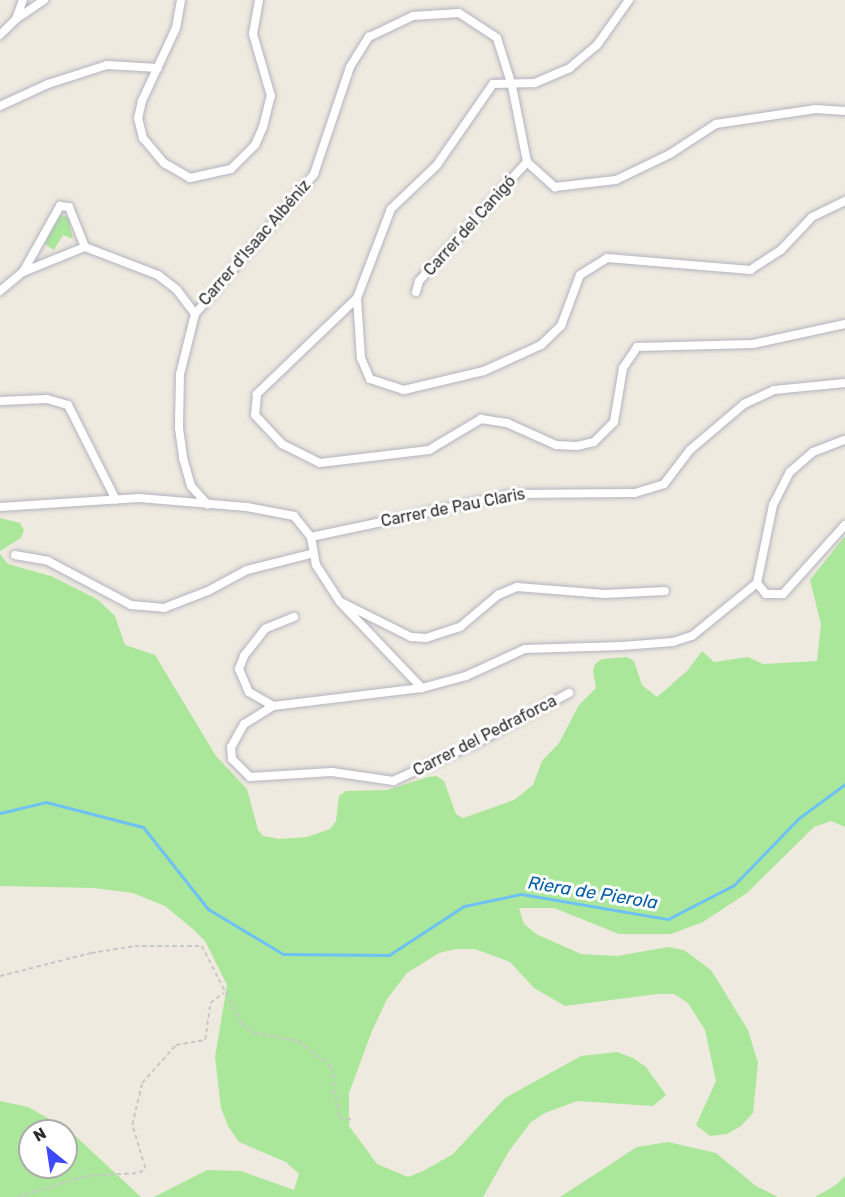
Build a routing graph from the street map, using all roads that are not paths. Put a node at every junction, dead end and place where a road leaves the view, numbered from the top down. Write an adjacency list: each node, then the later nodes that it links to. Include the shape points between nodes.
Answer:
1 (23, 0): 6 (street)
2 (44, 0): 6 (street)
3 (181, 0): 8 (street, via 176,28)
4 (259, 0): 8 (street, via 253,34 269,85 270,109 255,145 231,169 190,178 164,163 143,138 139,110)
5 (629, 0): 9 (street, via 580,61 534,84)
6 (16, 19): 7 (street)
7 (0, 35)
8 (158, 68): 10 (street, via 107,65 48,84)
9 (512, 86): 12 (street, Carrer d'Isaac Albéniz); 18 (street, via 493,84 437,165 391,209); 19 (street, Carrer d'Isaac Albéniz, via 496,38 459,13 413,16 369,37 350,67 314,174)
10 (0, 106)
11 (845, 111): 12 (street, via 816,109 716,124 670,154 616,180 555,188)
12 (528, 162): 17 (street, Carrer del Canigó, via 419,281)
13 (845, 201): 18 (street, via 812,217 781,250 750,270 607,258 580,275 561,326 541,345 484,371 404,390 370,379 361,358)
14 (85, 247): 15 (street); 15 (street, via 69,207 60,206); 19 (street, via 158,275)
15 (23, 272): 16 (street)
16 (0, 291)
17 (416, 292)
18 (357, 298): 20 (street, via 257,394 255,416 282,444 320,463 429,450 481,419 507,423 556,445 594,442 614,422 623,368 637,347 730,346)
19 (195, 314): 25 (street, via 180,374 179,428 191,486)
20 (845, 324)
21 (845, 383): 28 (street, Carrer de Pau Claris, via 774,390 744,404 690,450 664,484 635,493 513,494)
22 (0, 401): 24 (street, via 47,399 68,405)
23 (845, 440): 31 (street, via 813,452 780,484 767,526)
24 (116, 500): 25 (street, via 139,498); 26 (street)
25 (209, 506): 28 (street, via 285,513 302,522)
26 (0, 507)
27 (845, 525): 31 (street, via 783,594 766,594)
28 (311, 537): 29 (street)
29 (314, 553): 30 (street, via 247,570 164,608 131,605 48,561); 33 (street, via 316,565)
30 (15, 555)
31 (757, 582): 35 (street, via 709,625 682,639 622,646 525,649 466,676)
32 (665, 591): 33 (street, via 605,594 517,587 498,595 460,627 426,638 411,637)
33 (340, 602): 35 (street)
34 (294, 617): 37 (street, via 266,629 244,656 239,669 249,693)
35 (422, 688): 37 (street)
36 (569, 693): 37 (street, Carrer del Pedraforca, via 474,744 393,781 332,772 250,777 232,759 231,747 244,724)
37 (273, 706)

